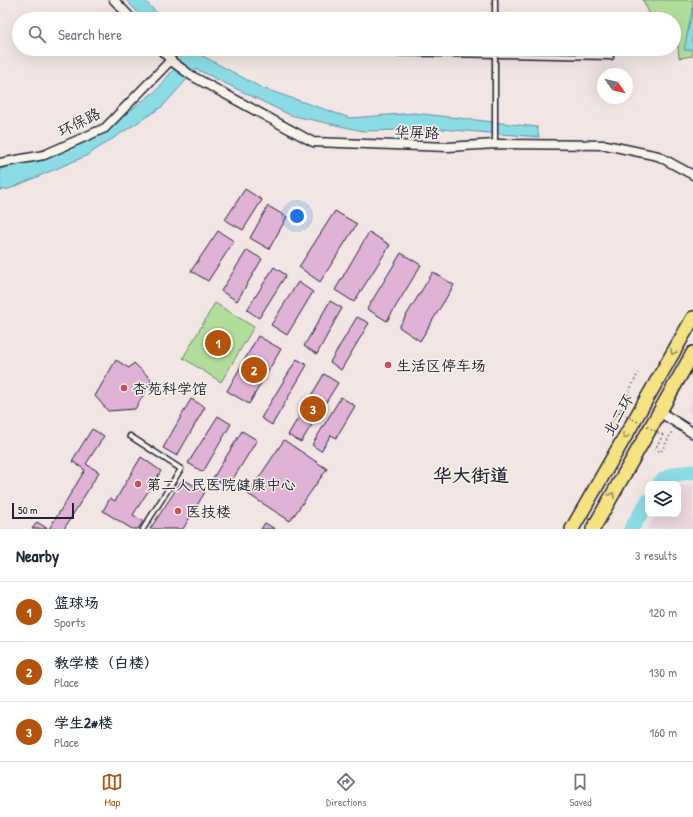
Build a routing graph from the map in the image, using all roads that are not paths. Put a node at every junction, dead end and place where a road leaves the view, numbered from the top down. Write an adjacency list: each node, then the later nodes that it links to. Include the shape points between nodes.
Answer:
1 (114, 0): 3 (street)
2 (495, 0): 4 (lane)
3 (125, 12)
4 (495, 12)
5 (166, 56): 9 (street, 华屏路)
6 (495, 56): 10 (lane)
7 (534, 56): 8 (lane)
8 (611, 58)
9 (172, 62): 10 (street, 华屏路, via 192,76 313,142 448,147); 11 (street, 环保路, via 105,128 44,155)
10 (495, 144): 12 (street, 华屏路, via 606,144 658,156)
11 (0, 163)
12 (693, 175)
13 (693, 318): 19 (highway, 北二环, one-way to 19)
14 (693, 354): 15 (highway)
15 (660, 412): 16 (street); 20 (highway, one-way to 15)
16 (693, 433)
17 (130, 436): 18 (lane, via 181,469)
18 (143, 529)
19 (572, 529)
20 (593, 529)

